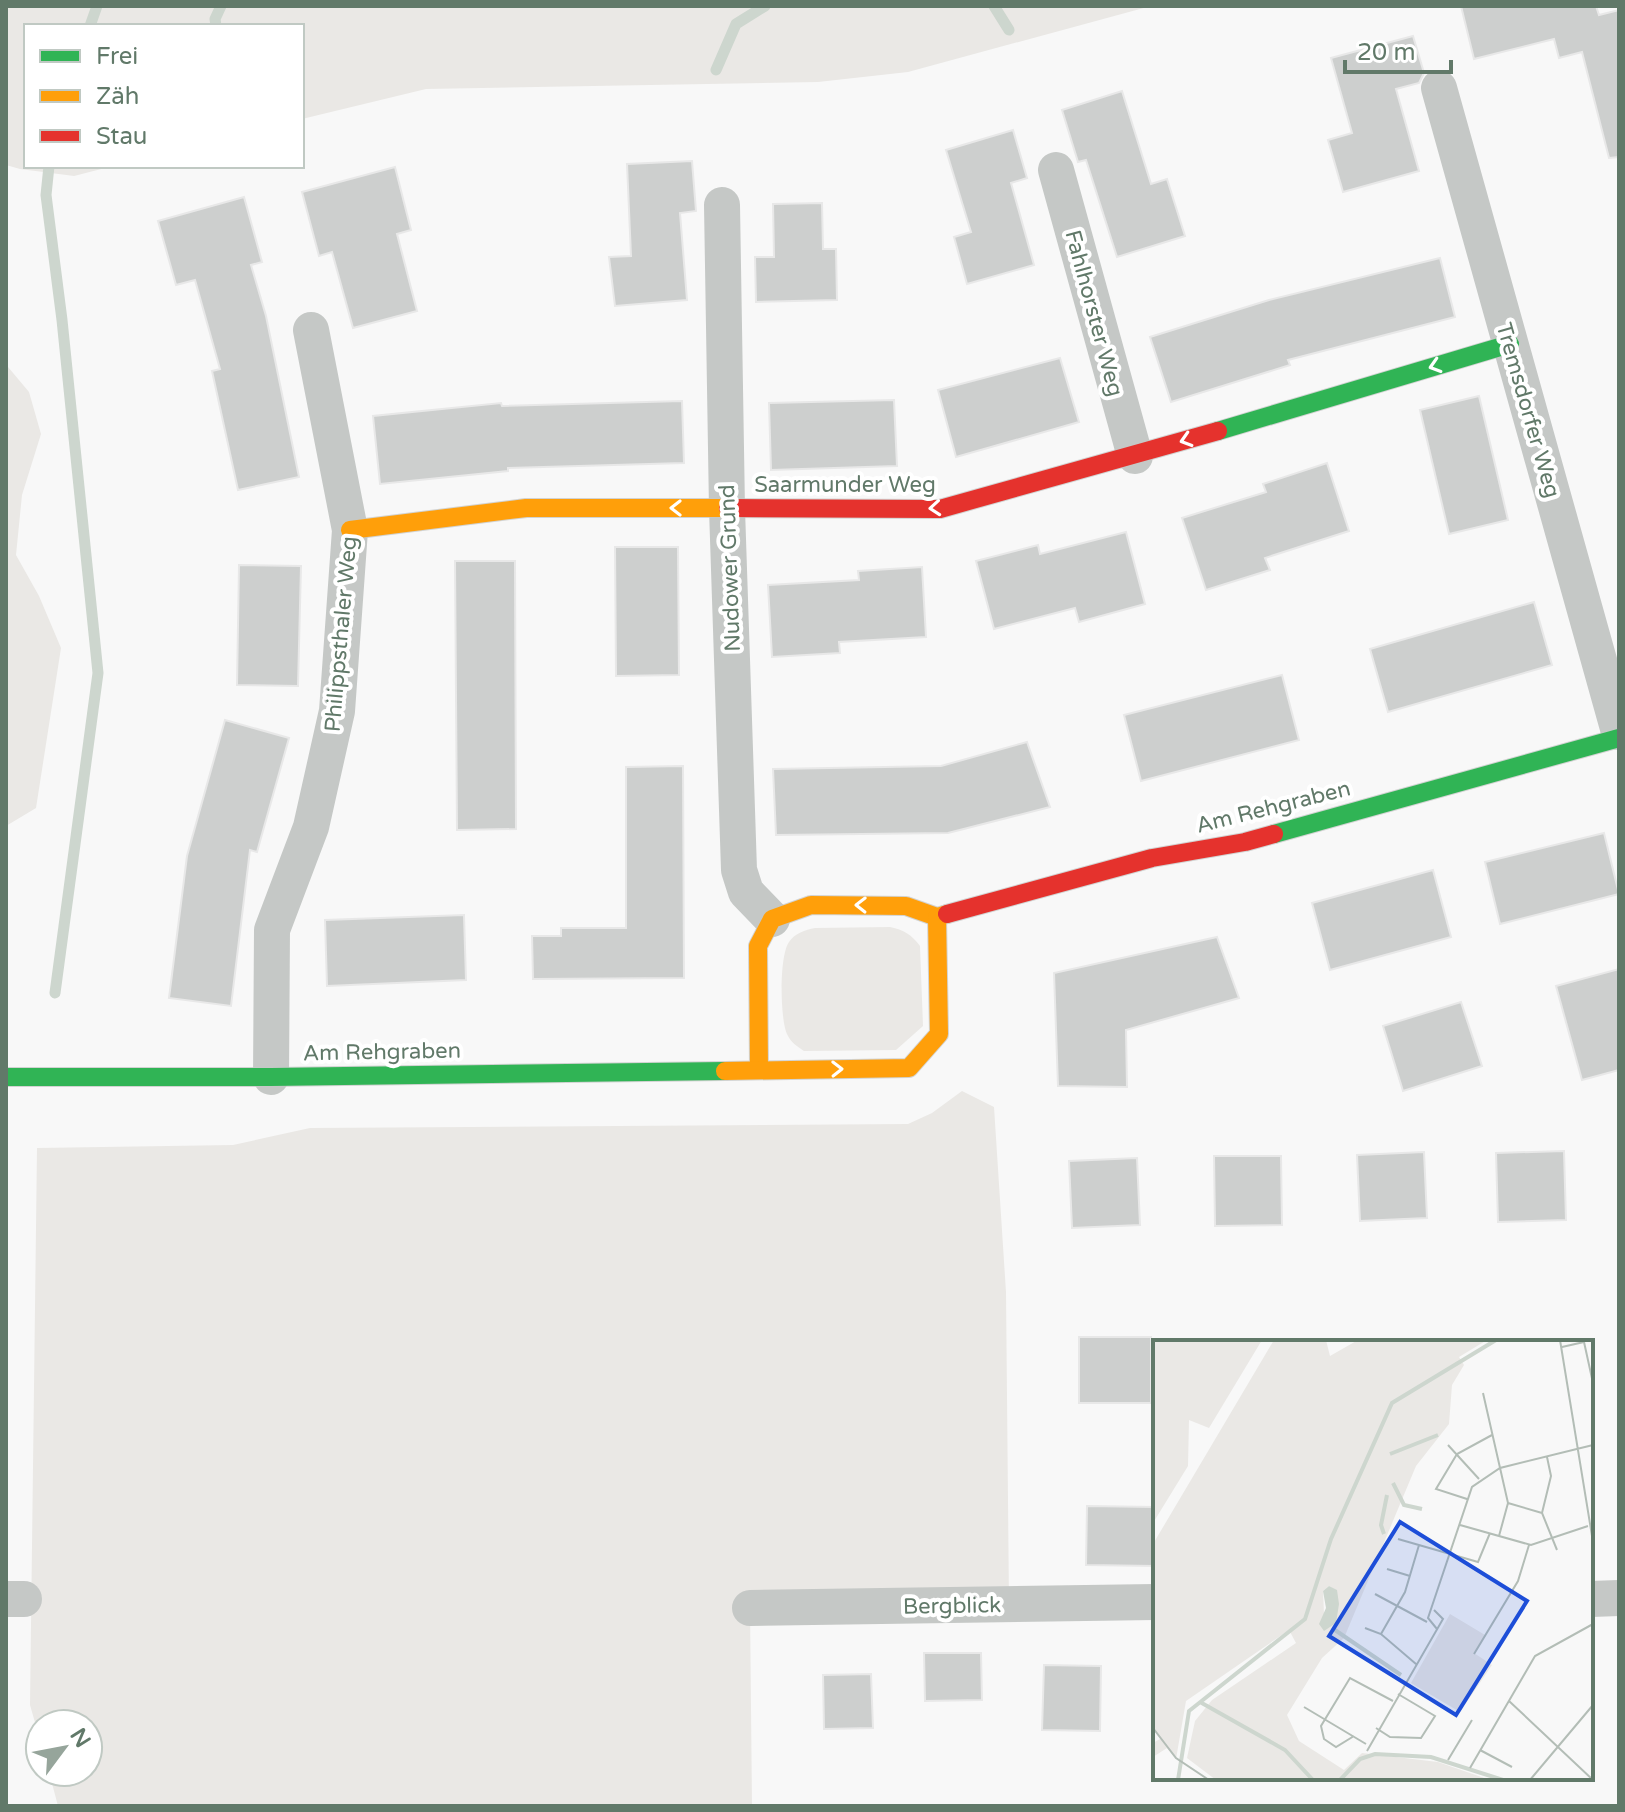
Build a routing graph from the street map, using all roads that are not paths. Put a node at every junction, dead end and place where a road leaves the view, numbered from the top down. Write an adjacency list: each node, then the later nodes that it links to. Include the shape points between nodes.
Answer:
1 (1439, 88): 5 (street, Tremsdorfer Weg)
2 (1056, 170): 6 (street, Fahlhorster Weg)
3 (722, 205): 7 (street, Nudower Grund)
4 (311, 330): 8 (street, Philippsthaler Weg)
5 (1510, 344): 6 (street, Saarmunder Weg, one-way to 6); 9 (street, Tremsdorfer Weg)
6 (1135, 456): 7 (street, Saarmunder Weg, one-way to 7, via 940,509)
7 (727, 509): 8 (street, Saarmunder Weg, one-way to 8, via 526,508); 11 (street, Nudower Grund, via 739,870 746,892)
8 (350, 530): 14 (street, Philippsthaler Weg, via 337,711 311,827 272,930)
9 (1619, 735): 10 (street, Am Rehgraben, via 1245,842 1152,858)
10 (937, 917): 11 (street, one-way to 11, via 906,906 811,905); 12 (street, Am Rehgraben, one-way to 10, via 909,1068 939,1034)
11 (772, 919): 12 (street, via 758,946)
12 (759, 1070): 14 (street, Am Rehgraben)
13 (6, 1077): 14 (street, Am Rehgraben)
14 (271, 1077)
15 (1619, 1598): 16 (street)
16 (1593, 1599)
17 (1153, 1602): 18 (street, Bergblick)
18 (750, 1608)

